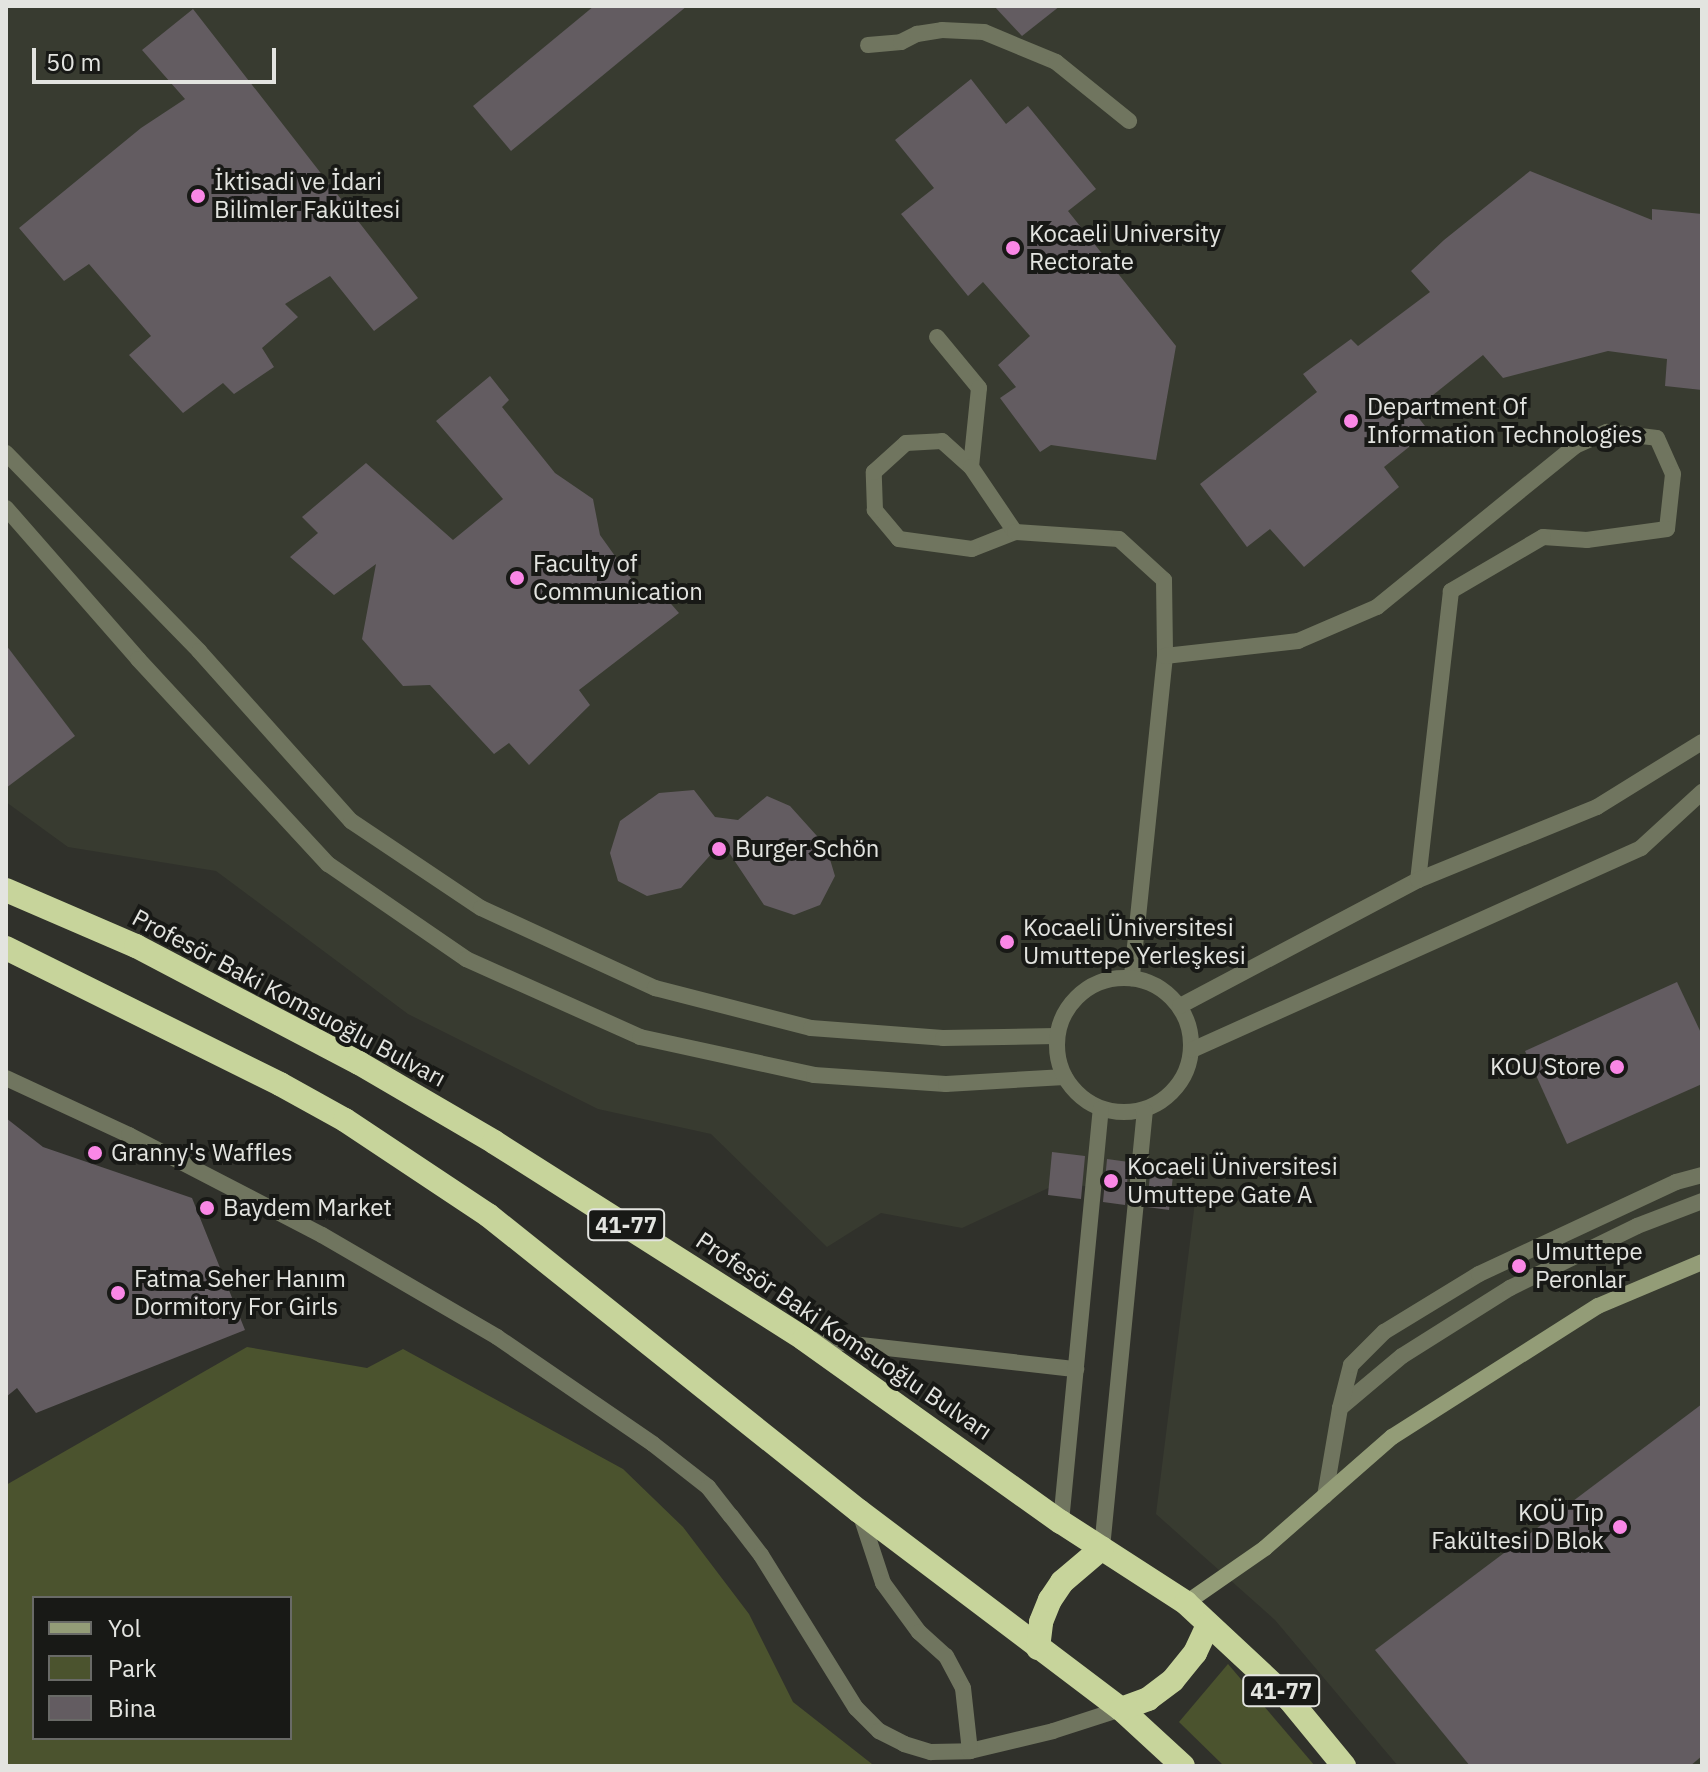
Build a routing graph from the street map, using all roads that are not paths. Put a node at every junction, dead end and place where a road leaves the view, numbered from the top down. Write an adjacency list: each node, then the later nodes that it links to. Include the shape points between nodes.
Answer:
1 (868, 45): 2 (lane, via 942,30 984,32 1056,62)
2 (1129, 121)
3 (937, 337): 5 (lane, via 979,388)
4 (6, 453): 16 (lane, via 199,651 351,821 481,908 655,988 811,1028 943,1038)
5 (971, 467): 7 (lane); 7 (lane, via 942,441 906,443 874,472 875,510 899,539 972,549)
6 (6, 508): 18 (lane, via 328,864 466,959 640,1037 814,1075 946,1084)
7 (1015, 532): 8 (lane, via 1119,539 1164,580)
8 (1165, 656): 11 (lane, via 1298,641 1364,613 1575,446 1607,432 1657,438 1673,474 1667,529 1587,540 1543,537 1451,591); 14 (lane)
9 (1702, 742): 11 (lane, via 1597,807)
10 (1702, 792): 17 (lane, via 1641,848)
11 (1418, 880): 15 (lane)
12 (6, 890): 25 (highway, Profesör Baki Komsuoğlu Bulvarı / 41-77, via 136,946 359,1063 494,1142)
13 (6, 948): 29 (highway, via 280,1084 414,1165 570,1277)
14 (1132, 978): 15 (lane, via 1164,989); 16 (lane, via 1097,982 1077,995)
15 (1180, 1006): 17 (lane)
16 (1056, 1036): 18 (lane)
17 (1192, 1050): 21 (lane, via 1175,1089)
18 (1065, 1077): 20 (lane, via 1078,1094)
19 (6, 1078): 36 (lane, via 322,1235 497,1337 599,1405 708,1487 761,1555 856,1708 871,1723 904,1744 931,1752)
20 (1101, 1109): 21 (lane); 26 (lane)
21 (1145, 1111): 31 (lane)
22 (1702, 1175): 27 (lane, via 1676,1182 1479,1274 1384,1332 1351,1365)
23 (1702, 1201): 27 (lane, via 1637,1226 1510,1288 1402,1356)
24 (1702, 1262): 28 (main road, via 1598,1306 1392,1437)
25 (804, 1339): 26 (lane); 30 (highway, Profesör Baki Komsuoğlu Bulvarı / 41-77)
26 (1076, 1369): 30 (lane)
27 (1340, 1408): 28 (lane)
28 (1325, 1496): 32 (main road, via 1265,1548)
29 (859, 1511): 34 (highway); 36 (lane, via 883,1583 919,1632 946,1656 963,1688)
30 (1061, 1522): 31 (highway, Profesör Baki Komsuoğlu Bulvarı / 41-77)
31 (1102, 1548): 32 (highway, Profesör Baki Komsuoğlu Bulvarı / 41-77); 34 (highway, via 1062,1582 1050,1600)
32 (1186, 1603): 33 (highway, Profesör Baki Komsuoğlu Bulvarı / 41-77)
33 (1208, 1625): 35 (highway, via 1195,1653 1173,1680 1148,1699); 38 (highway, Profesör Baki Komsuoğlu Bulvarı / 41-77, via 1289,1699)
34 (1038, 1648): 35 (highway)
35 (1121, 1709): 36 (lane); 37 (highway)
36 (970, 1751)
37 (1183, 1766)
38 (1344, 1766)

